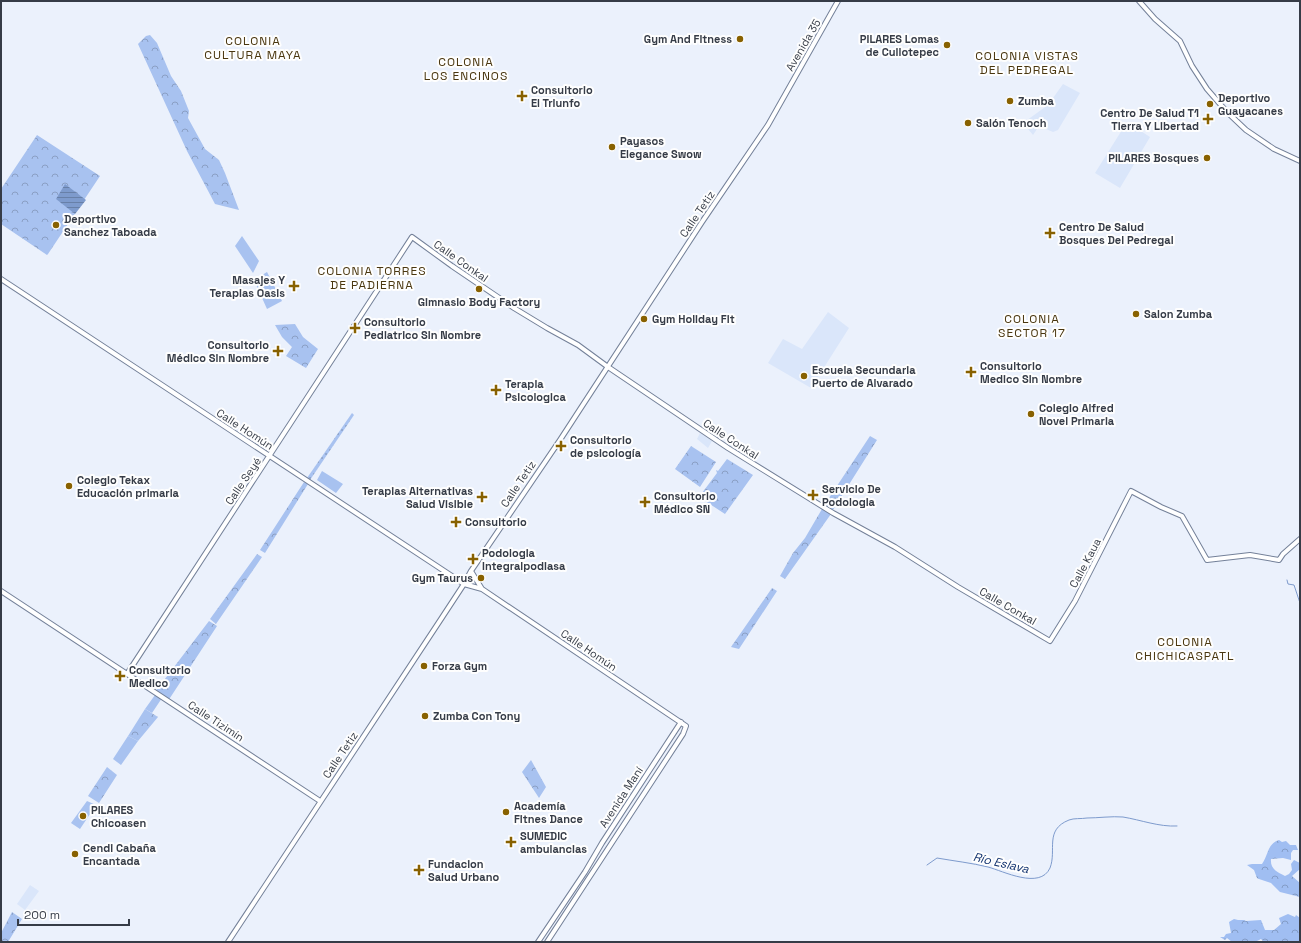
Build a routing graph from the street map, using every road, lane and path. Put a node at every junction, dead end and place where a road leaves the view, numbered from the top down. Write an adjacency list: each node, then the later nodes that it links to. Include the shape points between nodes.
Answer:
1 (838, 1): 3 (street, Avenida 35)
2 (1139, 1): 4 (street, via 1180,41 1207,89 1227,112 1246,130 1274,149)
3 (784, 97): 7 (street, Calle Tetiz)
4 (1300, 161)
5 (412, 237): 7 (street, Calle Conkal, via 508,304 578,345); 8 (street, Calle Seyé)
6 (1, 279): 8 (street, Calle Homún)
7 (608, 367): 10 (street, Calle Tetiz); 14 (street, Calle Conkal, via 760,468)
8 (270, 456): 11 (street, Calle Homún); 15 (street, Calle Seyé)
9 (1300, 539): 14 (street, Calle Kaua, via 1279,560 1250,555 1207,560 1182,516 1131,491 1075,601)
10 (470, 571): 11 (street, Calle Tetiz); 12 (street, Calle Homún)
11 (464, 584): 12 (street, Calle Homún); 18 (street, Calle Tetiz)
12 (482, 589): 16 (street, Calle Homún)
13 (1, 591): 15 (street, Calle Tizimín)
14 (1050, 640)
15 (127, 674): 18 (street, Calle Tizimín)
16 (681, 722): 17 (street, Calle Homún); 20 (street, Avenida Maní)
17 (686, 726): 21 (street, Avenida Maní)
18 (320, 801): 19 (street, Calle Tetiz)
19 (228, 942)
20 (538, 942)
21 (547, 942)

